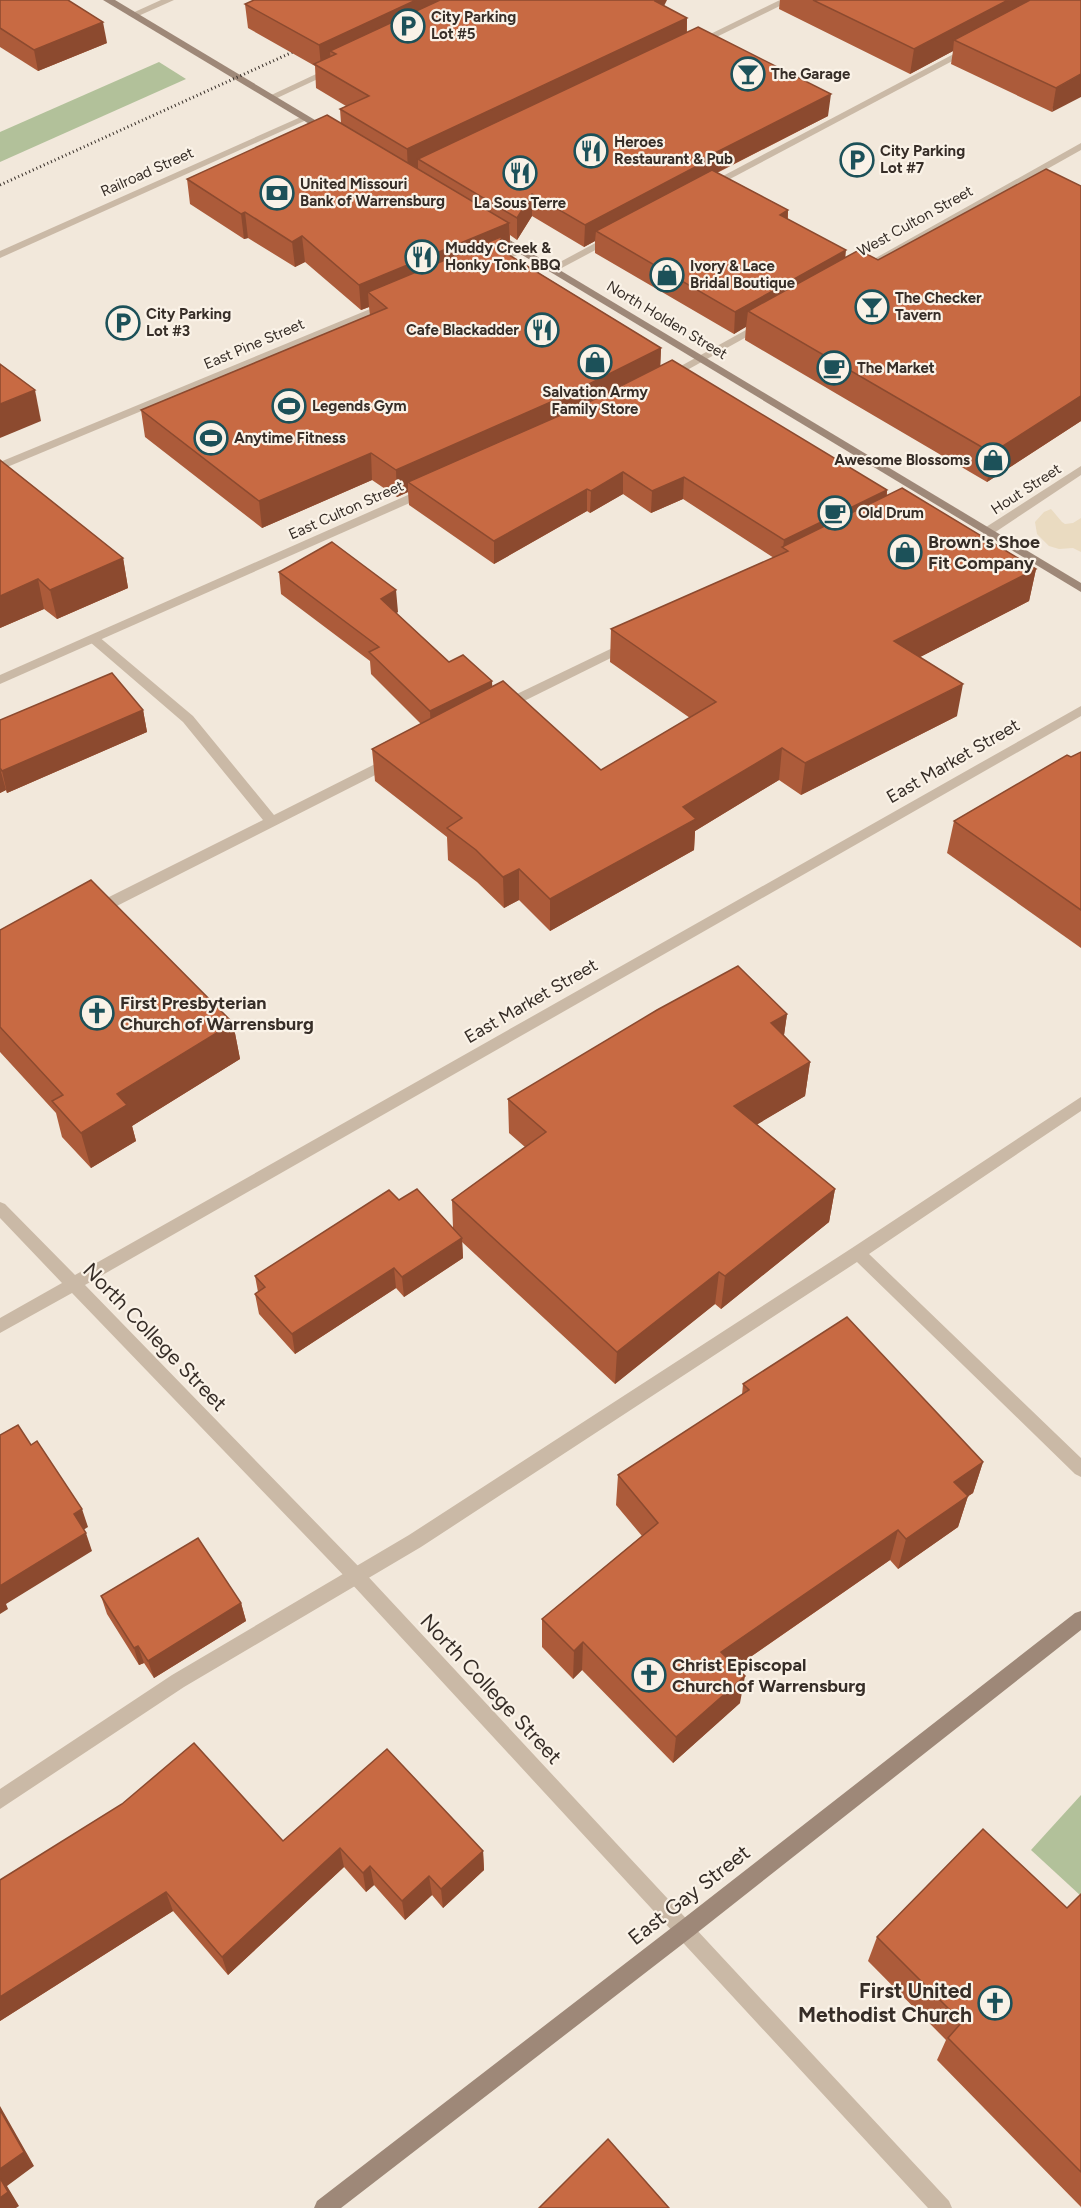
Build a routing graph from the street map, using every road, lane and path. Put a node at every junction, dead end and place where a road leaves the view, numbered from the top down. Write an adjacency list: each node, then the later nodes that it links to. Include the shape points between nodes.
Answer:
1 (108, 0): 4 (main road)
2 (169, 0): 4 (street)
3 (783, 1): 6 (street)
4 (133, 15): 8 (main road)
5 (981, 43): 12 (street)
6 (687, 47)
7 (343, 64): 8 (street)
8 (272, 97): 9 (main road)
9 (306, 118): 10 (main road); 16 (street, Railroad Street)
10 (336, 136)
11 (1081, 146): 19 (street, West Culton Street)
12 (696, 193)
13 (482, 227): 15 (main road, North Holden Street)
14 (626, 230): 18 (street)
15 (520, 250): 17 (street); 18 (main road, North Holden Street)
16 (0, 255)
17 (478, 268)
18 (552, 269): 22 (main road, North Holden Street)
19 (845, 277)
20 (403, 299): 24 (street, East Pine Street)
21 (772, 318): 22 (street)
22 (700, 358): 23 (street); 27 (main road, North Holden Street)
23 (657, 383)
24 (0, 466)
25 (1081, 470): 29 (street, Hout Street)
26 (443, 483): 31 (street, East Culton Street)
27 (928, 496): 28 (street); 29 (main road, North Holden Street)
28 (911, 505)
29 (987, 532): 30 (main road, North Holden Street)
30 (1081, 588)
31 (94, 639): 33 (street, East Culton Street); 37 (street, via 188,719)
32 (636, 640): 35 (street)
33 (0, 680)
34 (1081, 710): 42 (street, East Market Street)
35 (486, 715)
36 (399, 757): 37 (street)
37 (271, 820): 38 (street)
38 (83, 916)
39 (1081, 1103): 41 (street)
40 (0, 1208): 42 (street, North College Street)
41 (858, 1253): 44 (street); 45 (street)
42 (74, 1284): 43 (street, East Market Street); 45 (street, North College Street)
43 (0, 1326)
44 (1081, 1469)
45 (356, 1576): 47 (street, via 178,1681); 48 (street, North College Street)
46 (1079, 1624): 48 (main road, East Gay Street)
47 (0, 1800)
48 (686, 1929): 49 (main road, East Gay Street); 50 (street, North College Street)
49 (324, 2208)
50 (942, 2208)

